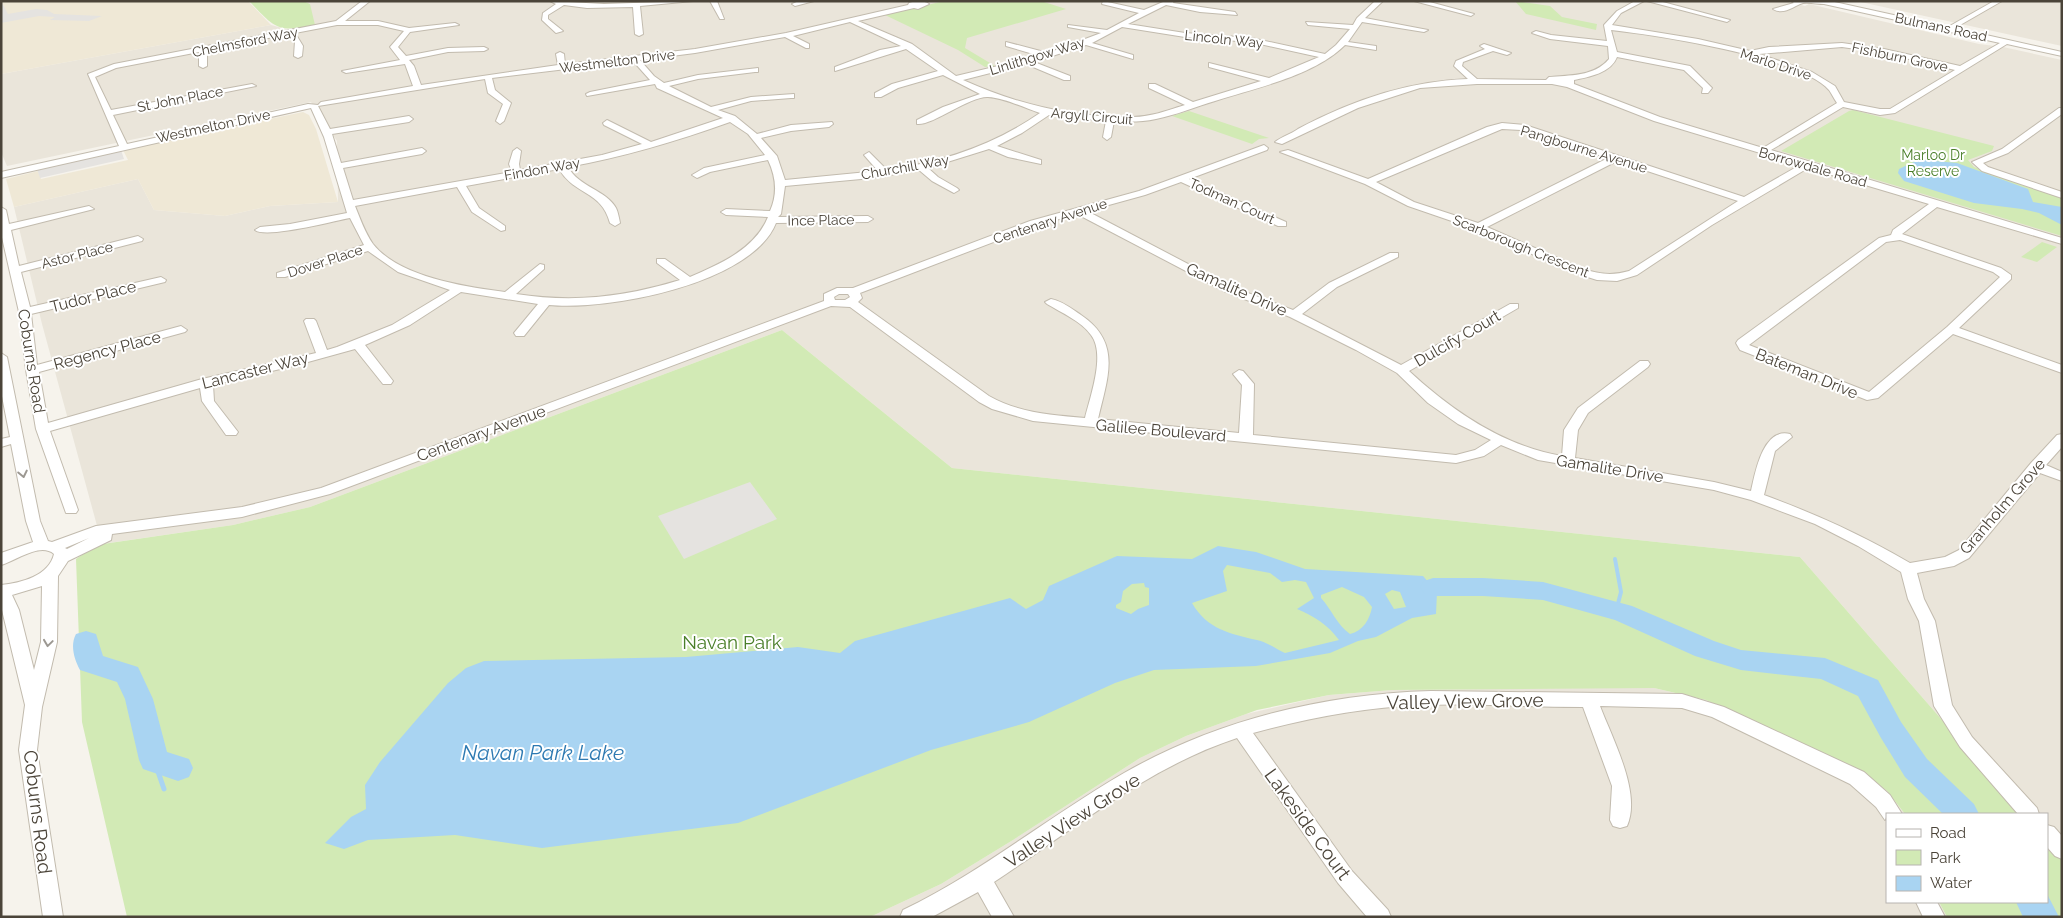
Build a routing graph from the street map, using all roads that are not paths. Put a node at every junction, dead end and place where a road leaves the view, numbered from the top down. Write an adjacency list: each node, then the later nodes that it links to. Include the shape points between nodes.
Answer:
1 (366, 1): 31 (street)
2 (553, 1): 16 (street)
3 (690, 1): 19 (street)
4 (713, 1): 26 (street)
5 (811, 1): 20 (street)
6 (932, 1): 17 (street, Westmelton Drive)
7 (1417, 1): 25 (street)
8 (1641, 1): 37 (street, via 1619,12)
9 (1650, 1): 29 (street)
10 (1848, 1): 30 (street, via 1915,16)
11 (1999, 1): 38 (street)
12 (1168, 2): 23 (street, Linlithgow Way); 24 (street, via 1194,10)
13 (1376, 2): 27 (street, Argyll Circuit)
14 (1796, 2): 15 (street, Bulmans Road); 21 (street, Bulmans Road, via 1798,4 1790,8)
15 (1822, 2): 22 (street, Bulmans Road)
16 (562, 3): 19 (street, via 597,6); 41 (street, via 545,14 544,20)
17 (912, 3): 28 (street, Westmelton Drive)
18 (1104, 3): 23 (street)
19 (636, 4): 45 (street)
20 (795, 4)
21 (1776, 9)
22 (1867, 11): 30 (street, Bulmans Road); 47 (street, via 1880,20 1942,35)
23 (1143, 12): 34 (street, Linlithgow Way)
24 (1235, 14)
25 (1471, 14)
26 (722, 18)
27 (1359, 18): 36 (street, Argyll Circuit); 40 (street)
28 (851, 20): 46 (street, Westmelton Drive); 55 (street, Argyll Circuit)
29 (1727, 20)
30 (1919, 22): 38 (street, Bulmans Road)
31 (337, 23): 39 (street, Chelmsford Way, via 378,23); 44 (street, Chelmsford Way)
32 (1308, 24): 36 (street)
33 (455, 25): 39 (street)
34 (1121, 25): 42 (street, Linlithgow Way); 68 (street, Lincoln Way, via 1185,35 1251,40)
35 (1070, 26): 42 (street)
36 (1354, 27): 48 (street, Argyll Circuit)
37 (1607, 27): 53 (street); 64 (street, Marlo Drive, via 1672,35)
38 (1949, 29): 47 (street, Bulmans Road)
39 (408, 30): 70 (street, via 394,47)
40 (1424, 30)
41 (558, 31)
42 (1108, 32): 50 (street, Linlithgow Way)
43 (1536, 33): 53 (street)
44 (292, 34): 60 (street, Chelmsford Way); 66 (street, via 299,39)
45 (639, 34)
46 (786, 35): 54 (street); 71 (street, Westmelton Drive)
47 (1982, 36): 49 (street, Bulmans Road); 56 (street, via 2002,35)
48 (1343, 42): 57 (street); 68 (street, Argyll Circuit)
49 (2006, 42): 65 (street, Bulmans Road); 78 (street)
50 (1086, 43): 67 (street, Linlithgow Way); 69 (street)
51 (1010, 44): 67 (street)
52 (1478, 44): 59 (street)
53 (1610, 44): 63 (street)
54 (806, 46)
55 (909, 46): 76 (street); 80 (street, Argyll Circuit)
56 (2062, 47)
57 (1373, 48)
58 (484, 49): 70 (street, via 448,50)
59 (1491, 49): 61 (street); 85 (street, via 1460,61 1461,71)
60 (203, 50): 74 (street); 103 (street, Chelmsford Way, via 114,66 94,73 92,78)
61 (1507, 53)
62 (560, 54): 75 (street)
63 (1614, 54): 86 (street, via 1610,63); 91 (street, via 1687,68 1708,88)
64 (1750, 54): 78 (street, Fishburn Grove, via 1769,49 1842,45 1884,51); 96 (street, Marlo Drive, via 1817,77 1834,89)
65 (2062, 54)
66 (298, 56)
67 (1049, 56): 72 (street, Linlithgow Way)
68 (1326, 56): 84 (street, Argyll Circuit)
69 (1130, 57)
70 (404, 60): 79 (street); 89 (street, via 410,66)
71 (636, 60): 75 (street, Westmelton Drive); 87 (street)
72 (1027, 62): 82 (street); 83 (street, Linlithgow Way)
73 (1212, 65): 84 (street)
74 (203, 66)
75 (562, 68): 81 (street, Westmelton Drive)
76 (838, 69)
77 (755, 70): 87 (street)
78 (1961, 70): 96 (street, via 1892,111 1880,112)
79 (346, 71)
80 (944, 72): 83 (street, Argyll Circuit); 94 (street, via 895,86)
81 (488, 76): 89 (street, Westmelton Drive); 108 (street, via 491,91 507,104)
82 (1067, 78)
83 (955, 79): 93 (street, Argyll Circuit)
84 (1270, 81): 98 (street, Argyll Circuit)
85 (1475, 82): 86 (street, via 1552,82 1549,80 1554,77); 118 (street, via 1404,90 1326,118)
86 (1568, 82): 121 (street, Borrowdale Road, via 1631,111)
87 (657, 84): 92 (street); 99 (street)
88 (252, 86): 103 (street, St John Place)
89 (417, 86): 97 (street, Westmelton Drive)
90 (1152, 86): 98 (street)
91 (1704, 92)
92 (590, 94)
93 (987, 94): 102 (street, Argyll Circuit); 109 (street)
94 (878, 95)
95 (791, 96): 99 (street, via 751,100)
96 (1841, 104): 121 (street)
97 (314, 106): 112 (street); 117 (street, Westmelton Drive)
98 (1194, 106): 107 (street, Argyll Circuit, via 1150,118)
99 (712, 109): 106 (street)
100 (1092, 109): 104 (street)
101 (2062, 110): 140 (street, via 2005,150 1977,162 1986,169)
102 (1047, 112): 104 (street, Argyll Circuit); 116 (street, Churchill Way)
103 (108, 113): 117 (street, Chelmsford Way)
104 (1084, 117): 107 (street, Argyll Circuit)
105 (409, 118): 112 (street)
106 (732, 118): 113 (street); 115 (street, Findon Way)
107 (1110, 120): 114 (street)
108 (500, 121)
109 (920, 122)
110 (607, 124): 115 (street)
111 (829, 124): 113 (street)
112 (328, 132): 127 (street)
113 (758, 136): 123 (street)
114 (1107, 137)
115 (650, 145): 128 (street, Findon Way)
116 (989, 146): 125 (street); 129 (street, Churchill Way)
117 (122, 147): 130 (street, Westmelton Drive); 133 (street, Westmelton Drive)
118 (1285, 147): 135 (street, Centenary Avenue, via 1267,143 1264,144 1268,150); 136 (street, Scarborough Crescent, via 1304,158)
119 (518, 151): 132 (street, via 514,164)
120 (422, 152): 127 (street)
121 (1762, 152): 126 (street, Borrowdale Road)
122 (869, 155): 131 (street)
123 (772, 156): 134 (street); 138 (street)
124 (1616, 158): 136 (street, Pangbourne Avenue, via 1539,132 1502,126); 141 (street, Pangbourne Avenue); 152 (street)
125 (1038, 162)
126 (1806, 165): 141 (street, Scarborough Crescent); 142 (street, Borrowdale Road)
127 (338, 166): 145 (street)
128 (563, 167): 132 (street, Findon Way); 150 (street, via 570,179 611,208)
129 (922, 167): 131 (street, Churchill Way); 139 (street)
130 (1, 171)
131 (885, 173): 138 (street, Churchill Way)
132 (517, 174): 137 (street, Findon Way)
133 (1, 175)
134 (697, 175)
135 (1182, 179): 146 (street, Centenary Avenue); 151 (street, Todman Court)
136 (1368, 182): 152 (street, Scarborough Crescent, via 1411,204)
137 (460, 183): 145 (street, Findon Way); 154 (street, via 473,209)
138 (782, 183): 148 (street)
139 (954, 190)
140 (2062, 195)
141 (1746, 201): 152 (street, Scarborough Crescent, via 1633,273 1617,278 1597,277 1579,271)
142 (1936, 203): 156 (street, via 1898,232); 158 (street, Borrowdale Road)
143 (89, 209): 153 (street)
144 (1, 210): 153 (street, Coburns Road)
145 (350, 210): 155 (street, Findon Way, via 290,227); 159 (street)
146 (1076, 210): 169 (street, Centenary Avenue, via 1034,223); 174 (street, Gamalite Drive, via 1228,289)
147 (726, 212): 148 (street)
148 (775, 217): 149 (street, Ince Place); 166 (street, via 752,247 731,261)
149 (868, 219)
150 (614, 223)
151 (1282, 224)
152 (1479, 227)
153 (6, 228): 163 (street, Coburns Road)
154 (501, 228)
155 (260, 230)
156 (1898, 237): 176 (street, via 2007,276); 176 (street, Bateman Drive, via 1885,239 1742,343 1744,347 1867,396 1873,395)
157 (138, 239): 163 (street, Astor Place)
158 (2062, 242)
159 (369, 247): 164 (street, Dover Place); 167 (street, via 389,263 413,275)
160 (1394, 255): 174 (street, via 1333,285)
161 (661, 261): 166 (street)
162 (540, 268): 168 (street)
163 (15, 270): 173 (street, Coburns Road)
164 (281, 275)
165 (161, 280): 173 (street, Tudor Place)
166 (688, 281): 170 (street, via 633,296 573,303)
167 (458, 289): 168 (street); 179 (street, Lancaster Way, via 418,316)
168 (507, 296): 170 (street)
169 (852, 297): 189 (street, Galilee Boulevard, via 984,399 1033,417); 203 (street, Centenary Avenue, via 846,290 833,292 827,298 830,302 325,491 242,512 123,529)
170 (546, 302): 178 (street)
171 (1051, 302): 189 (street, via 1097,334 1104,347)
172 (1514, 306): 185 (street, Dulcify Court)
173 (25, 312): 184 (street, Coburns Road)
174 (1294, 315): 185 (street, Gamalite Drive, via 1331,331)
175 (310, 321): 180 (street)
176 (1951, 329): 183 (street)
177 (181, 330): 184 (street, Regency Place)
178 (520, 333)
179 (357, 343): 180 (street, Lancaster Way); 187 (street)
180 (323, 354): 188 (street, Lancaster Way)
181 (1, 357): 195 (street, Coburns Road)
182 (1644, 364): 198 (street, via 1583,411 1571,430)
183 (2062, 369)
184 (32, 370): 190 (street, Coburns Road)
185 (1401, 370): 196 (street, Gamalite Drive, via 1433,400 1463,421)
186 (1239, 374): 193 (street, via 1248,384)
187 (387, 381)
188 (206, 382): 190 (street, Lancaster Way); 191 (street, via 208,401)
189 (1090, 424): 193 (street, Galilee Boulevard)
190 (43, 429): 202 (street, Coburns Road)
191 (231, 432)
192 (1785, 437): 201 (street, via 1769,449)
193 (1246, 438): 196 (street, Galilee Boulevard, via 1456,459 1474,457)
194 (2062, 438): 199 (street, Granholm Grove)
195 (16, 439): 197 (street); 203 (street, Coburns Road, one-way to 203, via 33,521)
196 (1500, 439): 198 (street, Gamalite Drive, via 1538,456)
197 (1, 443)
198 (1568, 462): 201 (street, Gamalite Drive, via 1714,486)
199 (2036, 466): 200 (street); 205 (street, Granholm Grove, via 1964,554 1949,562)
200 (2062, 477)
201 (1756, 498): 205 (street, Gamalite Drive, via 1820,521)
202 (71, 510)
203 (53, 550): 204 (street, via 20,551); 206 (street)
204 (1, 560)
205 (1908, 569): 212 (street, via 1916,599 1927,621 1943,706 1966,742)
206 (50, 573): 207 (street, via 27,586); 209 (street, Coburns Road, one-way to 209, via 49,642)
207 (2, 591): 209 (street, Coburns Road, via 11,610)
208 (1589, 700): 210 (street, Valley View Grove, via 1413,698 1334,708); 211 (street, Valley View Grove, via 1682,702 1718,712 1857,778); 213 (street, via 1622,786)
209 (33, 707): 218 (street, Coburns Road, via 28,750)
210 (1240, 729): 216 (street, Valley View Grove, via 1164,761 1091,802 1024,852); 221 (street, Lakeside Court, via 1345,877)
211 (1891, 813)
212 (2029, 813)
213 (1620, 820)
214 (2048, 834): 215 (street)
215 (2062, 850)
216 (981, 879): 219 (street, Valley View Grove, via 936,906); 220 (street)
217 (1927, 903): 222 (street)
218 (53, 917)
219 (910, 917)
220 (1004, 917)
221 (1381, 917)
222 (1935, 917)

